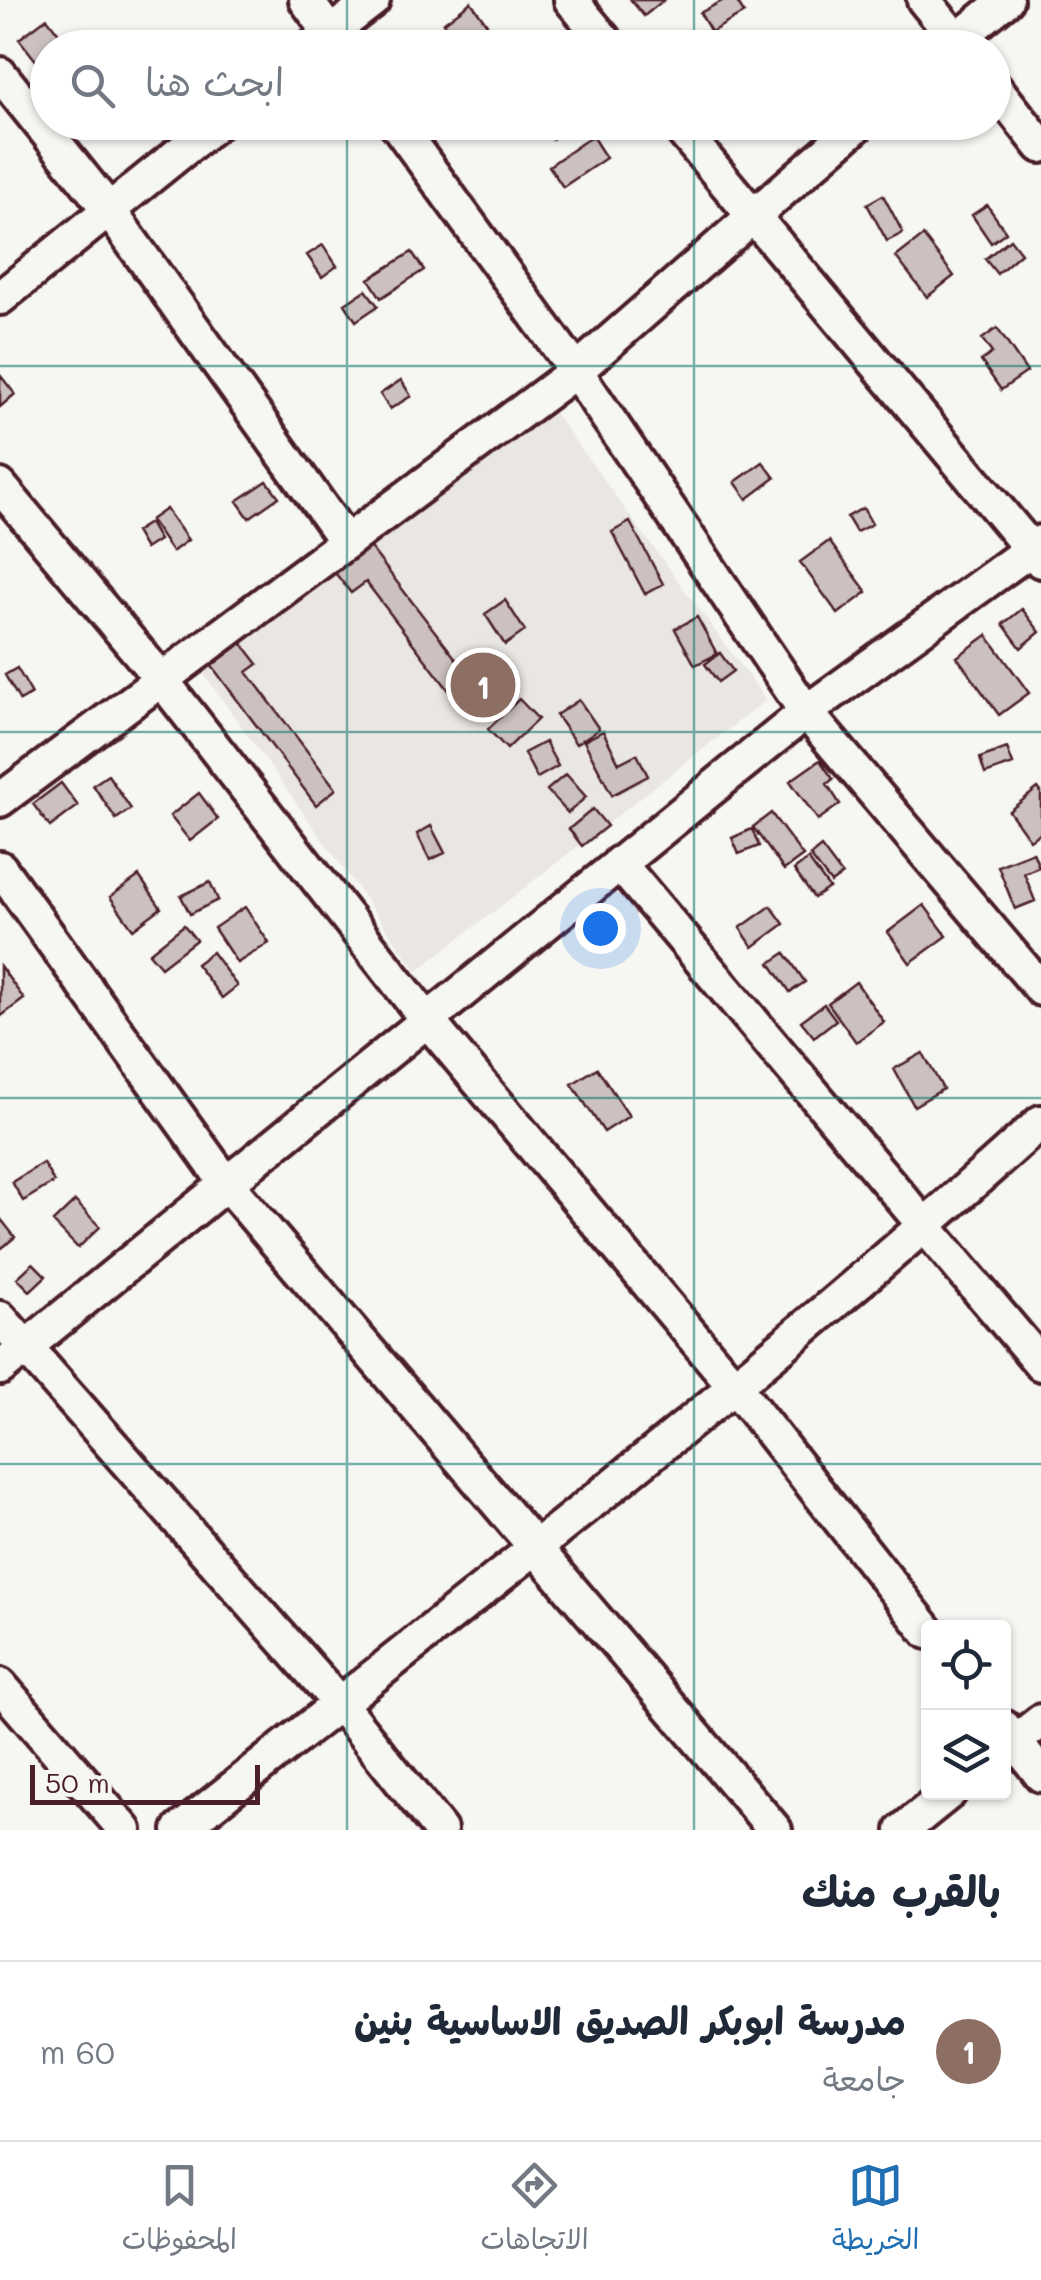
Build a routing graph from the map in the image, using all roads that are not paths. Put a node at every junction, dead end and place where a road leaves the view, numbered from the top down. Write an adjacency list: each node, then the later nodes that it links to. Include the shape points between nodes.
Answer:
1 (306, 0): 6 (street)
2 (373, 0): 7 (street)
3 (571, 0): 8 (street)
4 (924, 0): 9 (street)
5 (1006, 0): 10 (street)
6 (321, 30)
7 (340, 30)
8 (596, 30)
9 (945, 30)
10 (973, 30)
11 (0, 74): 13 (street)
12 (1011, 108): 19 (street)
13 (30, 111)
14 (53, 140): 20 (street)
15 (196, 140): 20 (street)
16 (409, 140): 23 (street)
17 (690, 140): 21 (street)
18 (841, 140): 21 (street)
19 (1041, 146)
20 (109, 210): 22 (street); 25 (street)
21 (754, 216): 23 (street); 26 (street)
22 (0, 298)
23 (576, 371): 25 (street); 28 (street)
24 (0, 486): 27 (street)
25 (346, 542): 27 (street)
26 (1038, 551): 28 (street)
27 (161, 680): 29 (street); 33 (street)
28 (806, 712): 30 (street); 32 (street)
29 (0, 800)
30 (619, 863): 33 (street); 36 (street)
31 (0, 868): 35 (street)
32 (1041, 988)
33 (427, 1020): 35 (street); 40 (street)
34 (1041, 1122): 36 (street)
35 (226, 1183): 38 (street); 41 (street)
36 (925, 1227): 39 (street); 40 (street)
37 (0, 1318): 38 (street)
38 (12, 1358): 44 (street)
39 (1041, 1364)
40 (736, 1388): 41 (street); 42 (street)
41 (534, 1548): 44 (street); 51 (street)
42 (921, 1623)
43 (0, 1686): 48 (street)
44 (339, 1704): 49 (street); 50 (street)
45 (1016, 1735): 46 (street)
46 (1041, 1774)
47 (940, 1800): 52 (street)
48 (126, 1830)
49 (180, 1830)
50 (440, 1830)
51 (774, 1830)
52 (903, 1830)

